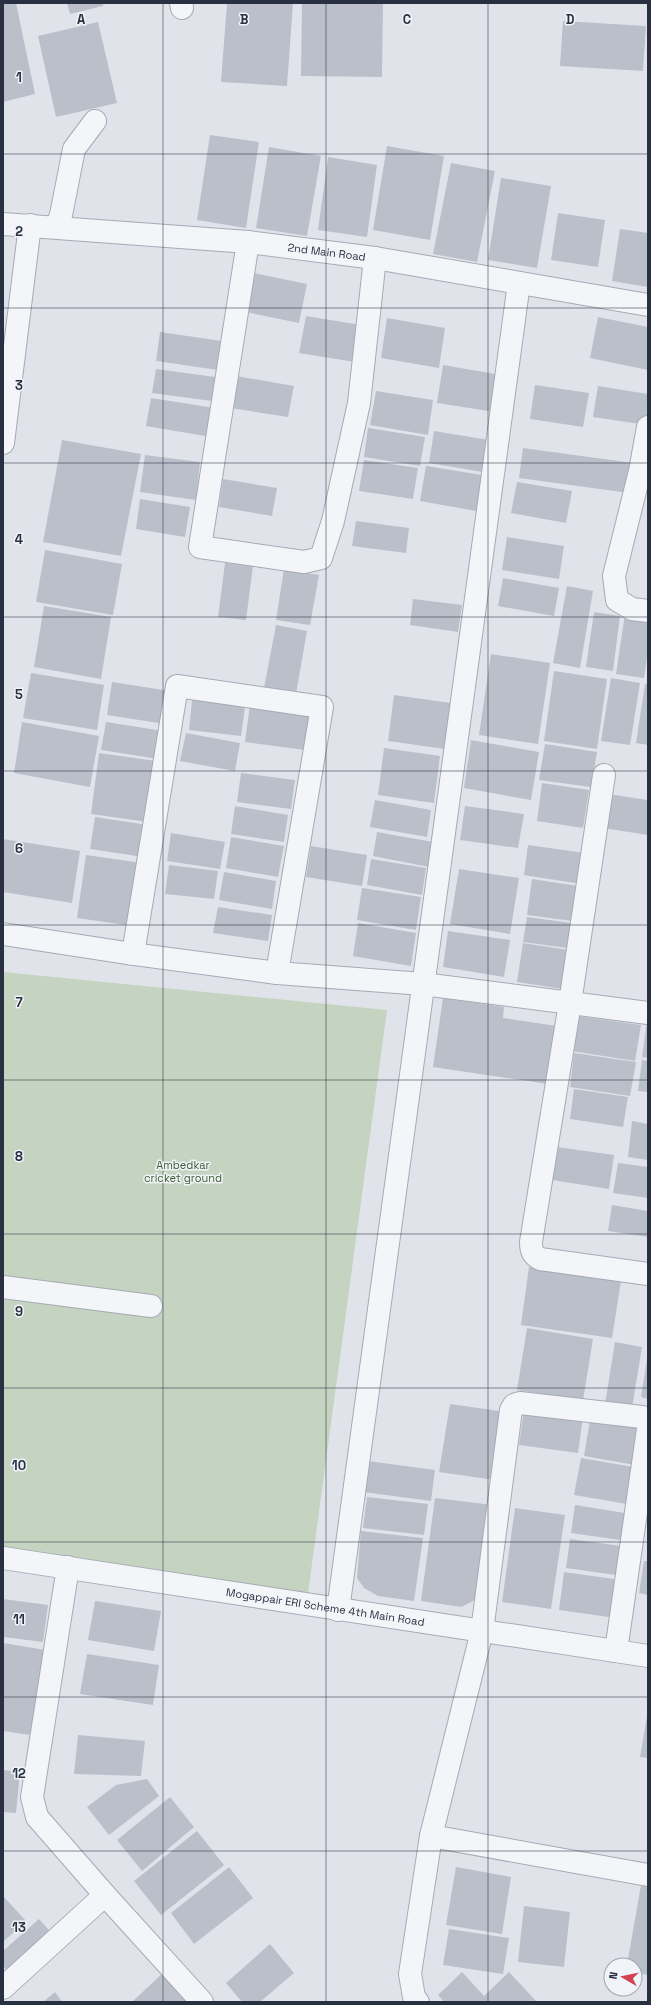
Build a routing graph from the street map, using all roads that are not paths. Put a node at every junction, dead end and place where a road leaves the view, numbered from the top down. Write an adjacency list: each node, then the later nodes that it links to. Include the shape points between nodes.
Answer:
1 (96, 121): 4 (street, via 74,148 61,215)
2 (3, 224): 3 (street, 2nd Main Road)
3 (30, 225): 4 (street, 2nd Main Road); 10 (street)
4 (56, 227): 5 (street, 2nd Main Road)
5 (248, 242): 6 (street, 2nd Main Road); 6 (street, via 200,547 281,560 304,562 321,558 359,404)
6 (375, 258): 7 (street, 2nd Main Road)
7 (519, 283): 8 (street, 2nd Main Road); 16 (street)
8 (648, 305)
9 (648, 427): 11 (street, via 614,576 617,600 632,609)
10 (3, 443)
11 (648, 612)
12 (604, 775): 17 (street)
13 (3, 934): 14 (street)
14 (133, 954): 15 (street); 15 (street, via 177,686 322,707)
15 (277, 972): 16 (street)
16 (423, 984): 17 (street); 26 (street)
17 (570, 1003): 18 (street); 19 (street, via 531,1250 540,1259)
18 (648, 1013)
19 (648, 1274)
20 (3, 1287): 21 (street)
21 (150, 1306)
22 (648, 1424): 27 (street, via 646,1418 642,1417 520,1403 514,1405)
23 (648, 1428): 28 (street)
24 (3, 1558): 25 (street, Mogappair ERI Scheme 4th Main Road)
25 (68, 1567): 26 (street, Mogappair ERI Scheme 4th Main Road); 32 (street, via 32,1797 36,1817)
26 (338, 1610): 27 (street, Mogappair ERI Scheme 4th Main Road)
27 (482, 1631): 28 (street, Mogappair ERI Scheme 4th Main Road); 30 (street)
28 (616, 1651): 29 (street, Mogappair ERI Scheme 4th Main Road)
29 (648, 1656)
30 (431, 1836): 31 (street); 35 (street, via 410,1974 414,1998)
31 (648, 1875)
32 (105, 1896): 33 (street); 34 (street)
33 (3, 1988)
34 (202, 2002)
35 (418, 2002)

